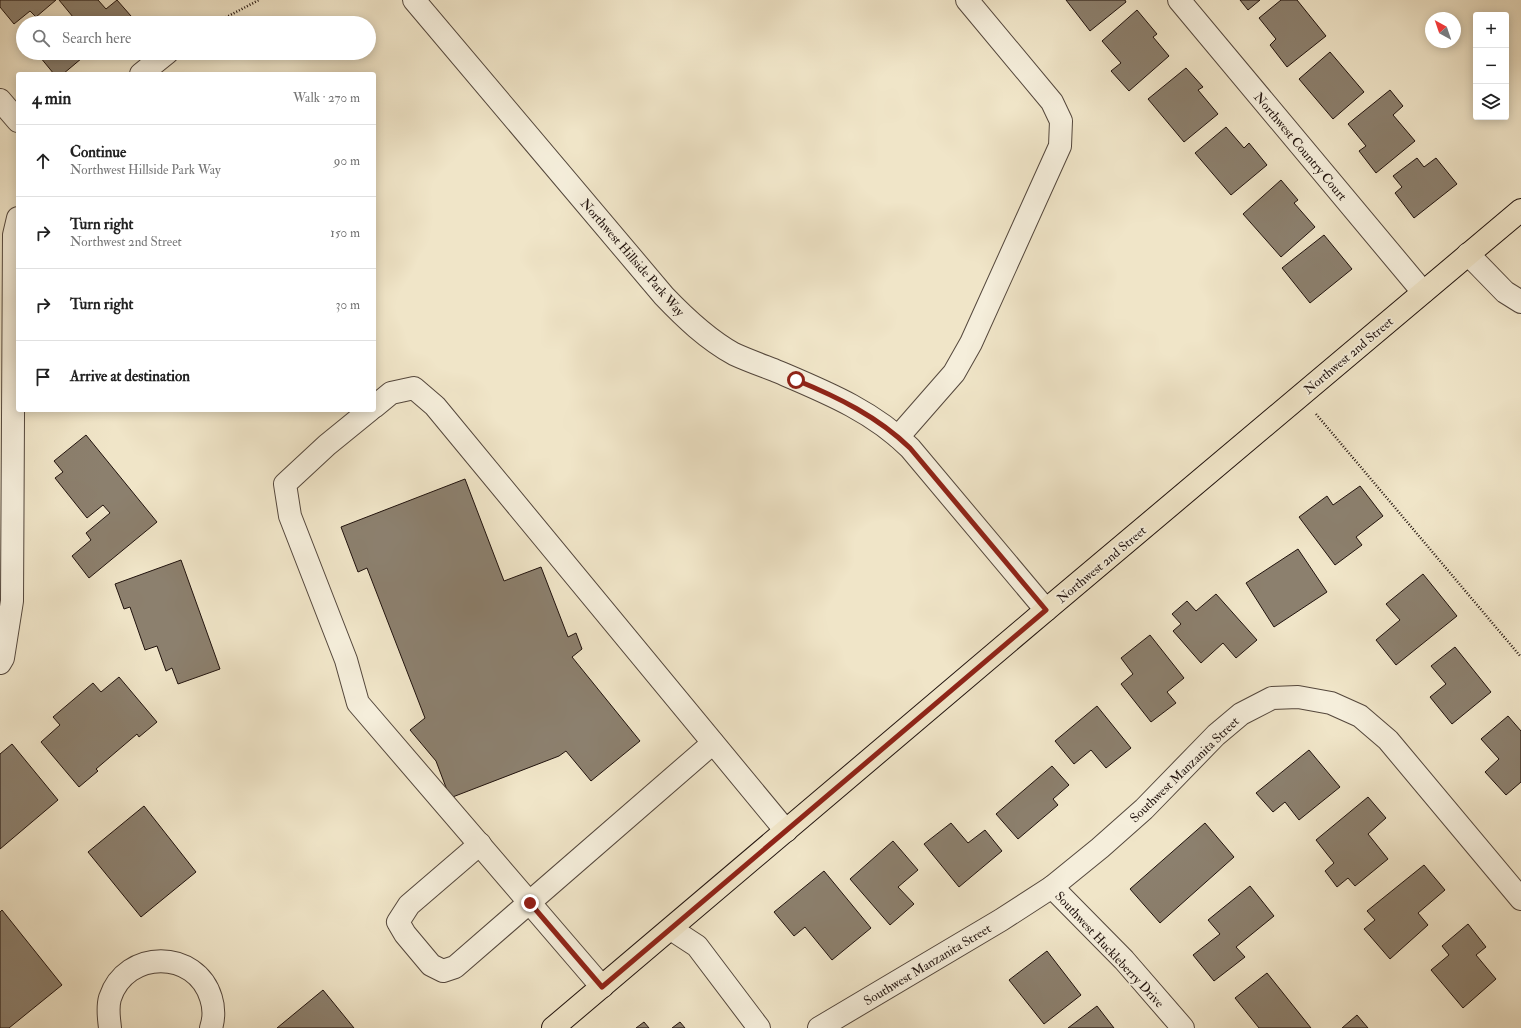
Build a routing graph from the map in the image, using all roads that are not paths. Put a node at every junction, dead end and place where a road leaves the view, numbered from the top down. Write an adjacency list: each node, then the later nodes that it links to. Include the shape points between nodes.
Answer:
1 (414, 0): 15 (street, Northwest Hillside Park Way, via 664,296 702,333 735,354 825,392 874,418)
2 (967, 0): 15 (street, via 1052,102 1062,121 1060,146 971,343 954,373)
3 (1179, 0): 11 (street, Northwest Country Court)
4 (158, 60): 5 (street)
5 (143, 72)
6 (0, 100): 7 (street)
7 (16, 119)
8 (1521, 210): 10 (main road, Northwest 2nd Street)
9 (16, 226): 17 (street, via 12,601)
10 (1468, 254): 11 (main road, Northwest 2nd Street); 12 (street, via 1505,292)
11 (1423, 292): 16 (main road, Northwest 2nd Street)
12 (1521, 302)
13 (376, 405): 18 (street, via 391,393 414,388 436,406)
14 (368, 412): 20 (street, via 285,484 290,516 346,660 358,703)
15 (898, 437): 16 (street, Northwest Hillside Park Way)
16 (1046, 610): 19 (main road, Northwest 2nd Street)
17 (0, 663)
18 (713, 743): 19 (street); 23 (street)
19 (786, 831): 24 (main road, Northwest 2nd Street)
20 (480, 844): 23 (street); 23 (street, via 409,905 398,922 404,934 431,965 443,971 455,967)
21 (1052, 887): 22 (street, Southwest Manzanita Street, via 1144,809 1216,735 1241,714 1272,698 1298,696 1331,703 1360,716 1388,740); 30 (street, Southwest Manzanita Street, via 1002,920); 31 (street, Southwest Huckleberry Drive, via 1124,960)
22 (1521, 899)
23 (530, 903): 25 (street)
24 (671, 929): 25 (main road, Northwest 2nd Street); 29 (street, via 697,946)
25 (602, 987): 28 (main road, Northwest 2nd Street)
26 (110, 1028): 27 (street, via 110,998 117,984 138,966 152,961 166,961 183,965 198,975 208,989 213,1006)
27 (211, 1028)
28 (553, 1028)
29 (758, 1028)
30 (819, 1028)
31 (1184, 1028)

